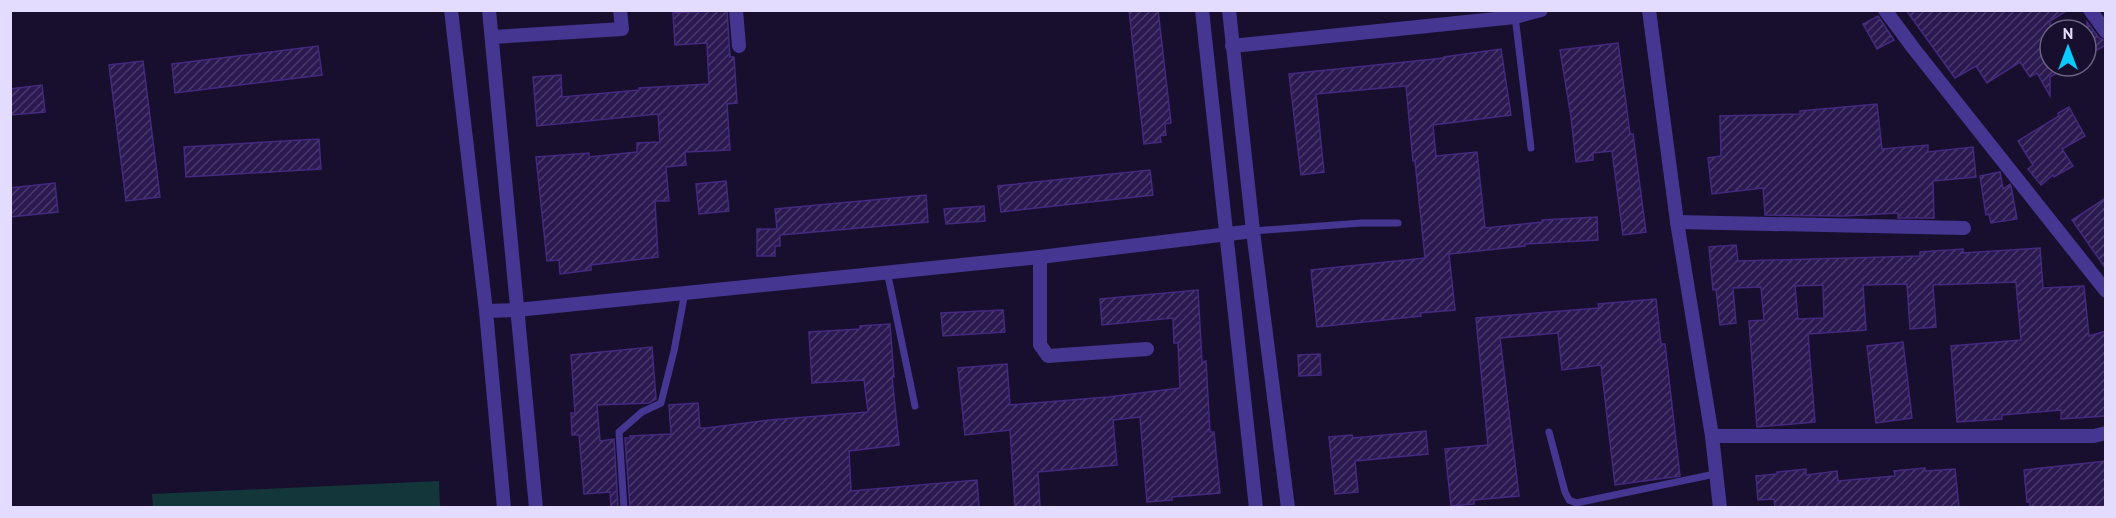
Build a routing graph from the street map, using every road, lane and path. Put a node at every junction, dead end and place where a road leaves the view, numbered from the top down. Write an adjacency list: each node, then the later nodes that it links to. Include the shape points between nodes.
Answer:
1 (451, 10): 27 (street)
2 (489, 10): 13 (street)
3 (620, 10): 13 (street, via 622,29)
4 (736, 10): 14 (street)
5 (1202, 10): 21 (street)
6 (1229, 10): 15 (street)
7 (1541, 10): 11 (street)
8 (1649, 10): 17 (street)
9 (1886, 10): 24 (street)
10 (2090, 10): 12 (street)
11 (1515, 14): 15 (street); 16 (lane)
12 (2106, 32)
13 (492, 37): 26 (street)
14 (739, 46)
15 (1232, 46): 20 (street)
16 (1532, 148)
17 (1677, 222): 19 (street); 32 (street)
18 (1398, 223): 20 (lane)
19 (1964, 228)
20 (1253, 231): 21 (street); 38 (street)
21 (1226, 236): 22 (street); 37 (street)
22 (1040, 257): 23 (street); 28 (street, via 1040,345 1048,356)
23 (887, 271): 25 (street); 29 (lane)
24 (2106, 291)
25 (686, 292): 26 (street); 36 (lane, via 661,403 642,412 619,432)
26 (517, 310): 27 (street); 35 (street)
27 (486, 311): 34 (street)
28 (1147, 349)
29 (915, 406)
30 (1549, 432): 33 (lane, via 1565,492 1576,503)
31 (2106, 432): 32 (street, via 2094,436)
32 (1712, 436): 33 (street)
33 (1715, 474): 39 (street)
34 (504, 507)
35 (536, 507)
36 (624, 507)
37 (1256, 507)
38 (1288, 507)
39 (1720, 507)

